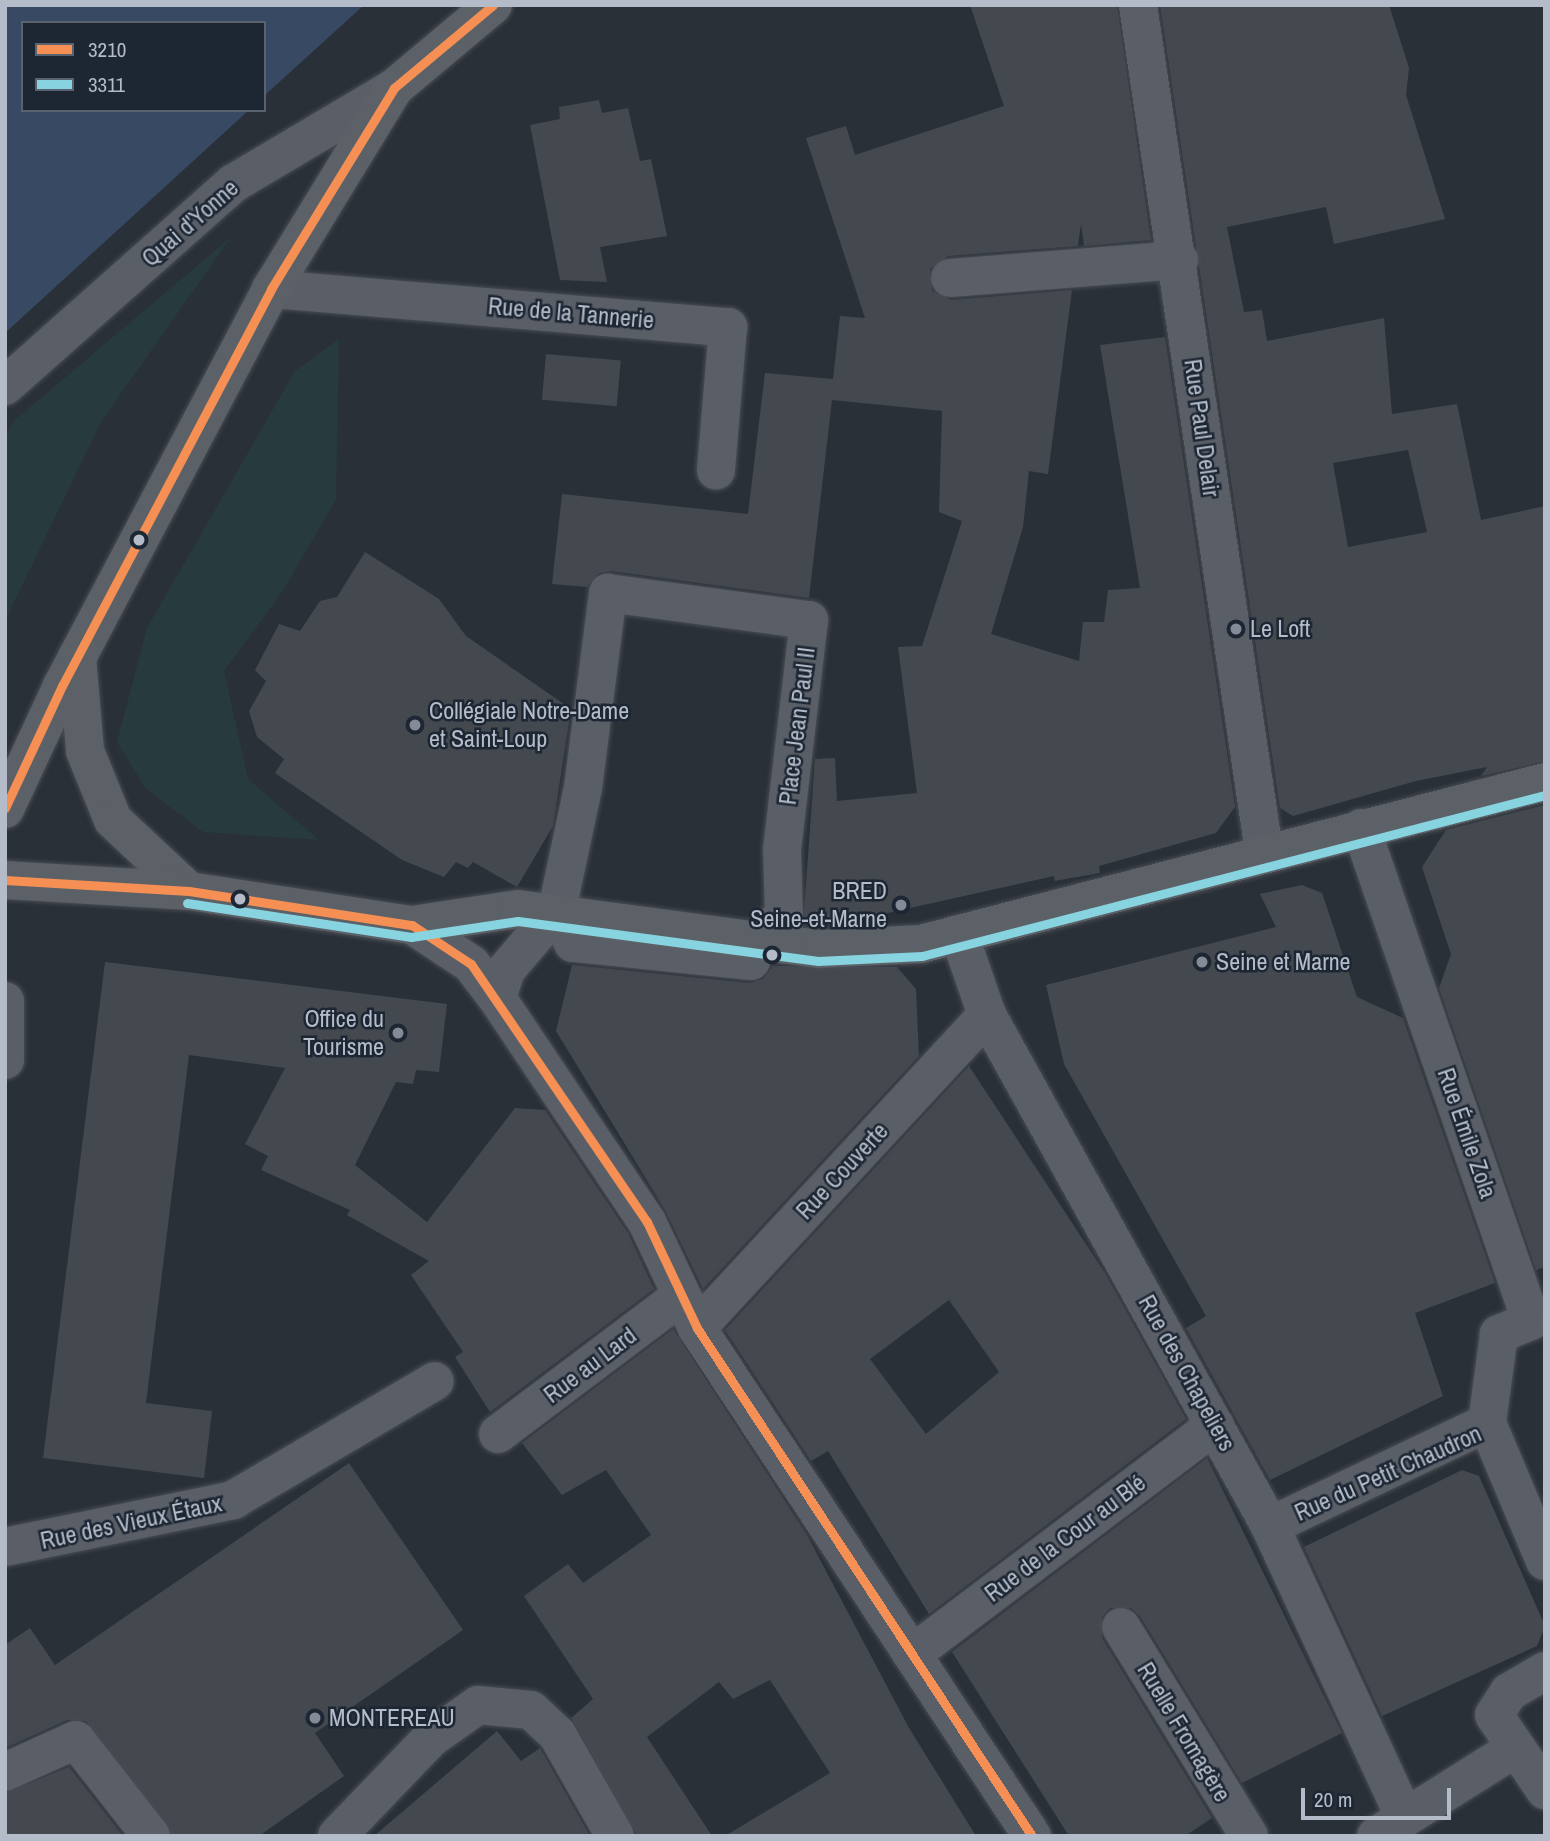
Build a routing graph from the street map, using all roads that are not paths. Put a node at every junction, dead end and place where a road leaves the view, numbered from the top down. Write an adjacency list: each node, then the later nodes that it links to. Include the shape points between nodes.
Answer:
1 (493, 5): 3 (main road)
2 (1138, 5): 4 (street, Rue Paul Delair)
3 (394, 88): 6 (main road); 7 (street, Quai d'Yonne, via 234,183)
4 (1179, 260): 5 (street); 13 (street, Rue Paul Delair)
5 (950, 278)
6 (271, 289): 8 (street, Rue de la Tannerie, via 728,327); 9 (main road)
7 (5, 386)
8 (716, 470)
9 (77, 657): 11 (main road); 15 (main road, via 85,751 113,820)
10 (1545, 782): 12 (main road)
11 (5, 809)
12 (1361, 828): 13 (main road); 25 (street, Rue Émile Zola)
13 (1264, 851): 19 (main road)
14 (5, 880): 15 (main road)
15 (189, 891): 17 (main road)
16 (556, 910): 17 (main road, via 518,909); 18 (main road); 18 (street, Place Jean Paul II, via 583,788 608,593 810,620 782,849 784,915); 20 (street, via 506,970)
17 (412, 925): 20 (street, via 471,964)
18 (761, 937): 19 (main road, via 819,949)
19 (960, 937): 22 (street, Rue des Chapeliers)
20 (497, 998): 24 (street, via 647,1222)
21 (5, 1001): 23 (street)
22 (988, 1015): 24 (street, Rue Couverte); 28 (street, Rue des Chapeliers)
23 (5, 1060)
24 (689, 1312): 29 (street, Rue au Lard); 34 (street)
25 (1538, 1318): 27 (street, Rue Émile Zola, via 1499,1334)
26 (435, 1381): 31 (street, Rue des Vieux Étaux, via 233,1500)
27 (1487, 1423): 30 (street, Rue du Petit Chaudron); 32 (street, Rue du Petit Chaudron)
28 (1215, 1425): 30 (street, Rue des Chapeliers); 34 (street, Rue de la Cour au Blé)
29 (498, 1434)
30 (1270, 1526): 39 (street, Rue des Chapeliers)
31 (5, 1547)
32 (1545, 1561)
33 (1121, 1627): 44 (street, Ruelle Fromagère)
34 (915, 1652): 43 (street)
35 (1545, 1671): 36 (street, via 1510,1692 1494,1715)
36 (1516, 1748): 38 (street); 39 (street)
37 (5, 1772): 41 (street, via 76,1740)
38 (1545, 1790)
39 (1390, 1826)
40 (352, 1830): 42 (street, via 431,1738 478,1705 531,1710 557,1734)
41 (151, 1836)
42 (615, 1836)
43 (1032, 1836)
44 (1249, 1836)

